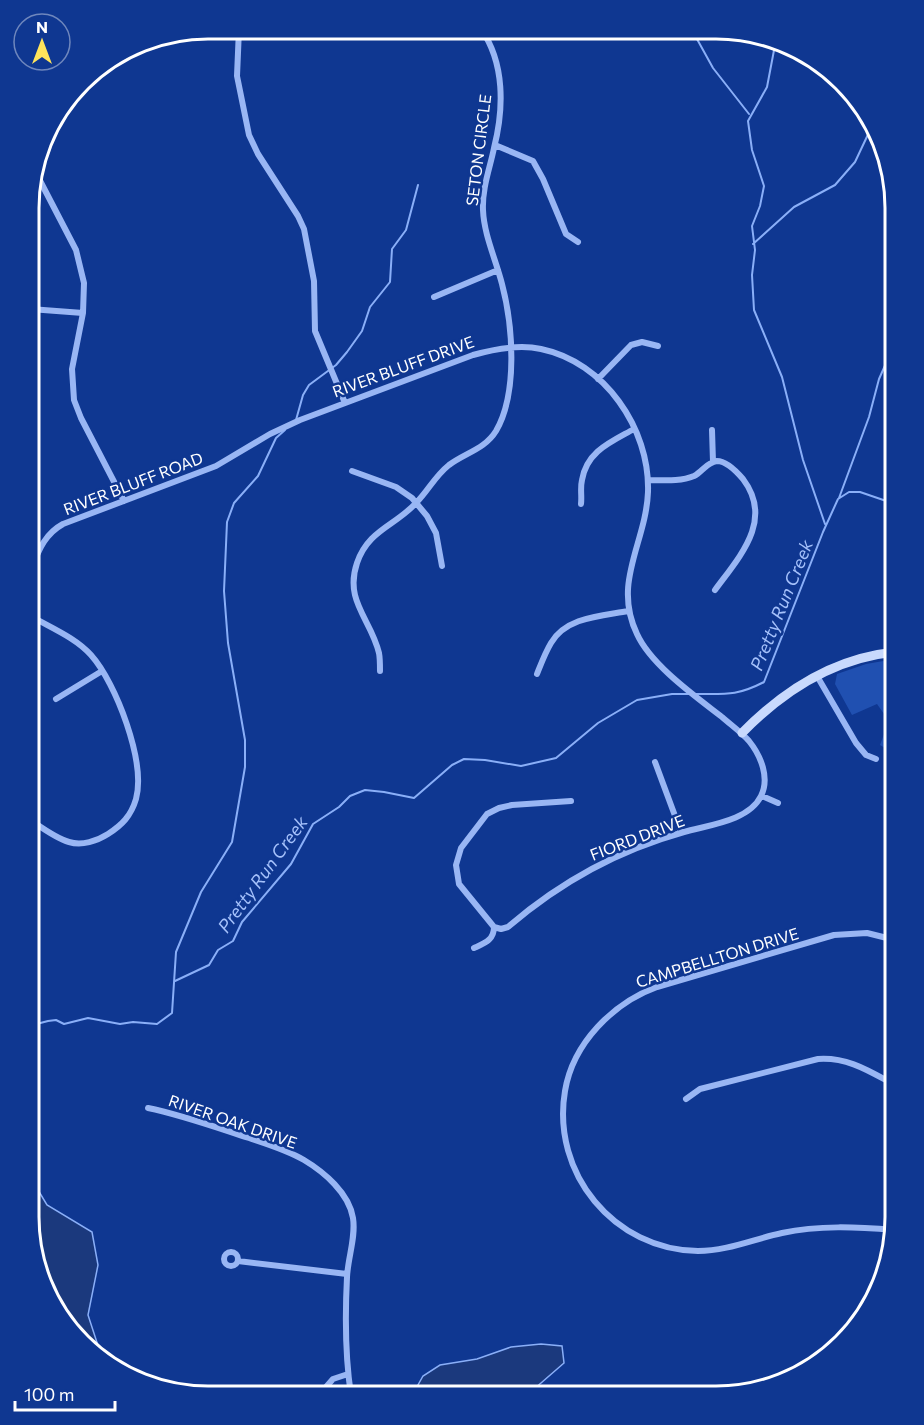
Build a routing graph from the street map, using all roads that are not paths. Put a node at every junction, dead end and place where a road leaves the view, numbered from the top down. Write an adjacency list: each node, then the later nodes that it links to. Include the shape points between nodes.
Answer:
1 (239, 39): 13 (street, via 237,76 249,135 304,229 314,281 315,331)
2 (487, 39): 3 (street, SETON CIRCLE, via 499,73)
3 (495, 145): 5 (street, via 532,160 566,234); 6 (street, SETON CIRCLE, via 483,211)
4 (41, 182): 9 (street, via 76,250 84,284)
5 (578, 242)
6 (498, 270): 7 (street); 11 (street, SETON CIRCLE)
7 (434, 297)
8 (39, 310): 9 (street)
9 (83, 313): 20 (street, via 72,369 74,400)
10 (658, 346): 12 (street, via 642,342 631,345)
11 (510, 348): 12 (street, RIVER BLUFF DRIVE, via 549,351); 13 (street, RIVER BLUFF DRIVE, via 473,355); 21 (street, SETON CIRCLE, via 511,386 495,433 441,472)
12 (598, 379): 14 (street, RIVER BLUFF DRIVE, via 623,407)
13 (345, 403): 16 (street, RIVER BLUFF DRIVE, via 270,434)
14 (634, 429): 19 (street, RIVER BLUFF DRIVE, via 645,457); 22 (street, via 591,457 582,478)
15 (712, 430): 17 (street)
16 (235, 455): 20 (street, RIVER BLUFF ROAD)
17 (713, 462): 19 (street, via 686,478); 25 (street, via 727,464 740,476 753,497 756,512 754,530 745,548)
18 (352, 471): 21 (street, via 396,487)
19 (648, 480): 26 (street, RIVER BLUFF DRIVE, via 646,513 628,575)
20 (124, 501): 23 (street, RIVER BLUFF ROAD, via 63,524 52,531)
21 (416, 504): 24 (street, via 436,533); 30 (street, SETON CIRCLE, via 371,537 354,574 354,597 376,645)
22 (581, 504)
23 (39, 551)
24 (442, 566)
25 (715, 590)
26 (628, 611): 31 (street, via 580,620 567,627 551,642); 34 (street, RIVER BLUFF DRIVE, via 636,634 651,656)
27 (39, 621): 29 (street, via 80,645)
28 (885, 653): 32 (street, via 871,654)
29 (102, 671): 33 (street); 40 (street, via 133,742 137,784 133,808 120,826 89,842 68,842)
30 (380, 671)
31 (537, 674)
32 (817, 676): 34 (street, via 762,712); 35 (street, via 856,743 866,755)
33 (57, 699)
34 (742, 733): 37 (street, via 763,769)
35 (876, 759)
36 (655, 762): 41 (street)
37 (762, 796): 39 (street); 41 (street, FIORD DRIVE, via 735,817)
38 (572, 801): 42 (street, via 499,808 487,814 461,848 456,865 459,884)
39 (778, 802)
40 (39, 825)
41 (681, 832): 42 (street, FIORD DRIVE, via 585,872 547,895 508,927)
42 (494, 927): 44 (street, FIORD DRIVE, via 489,940)
43 (885, 938): 48 (street, CAMPBELLTON DRIVE, via 867,933 834,935 635,996 601,1023 578,1054 565,1088 563,1112 569,1156 593,1201 623,1227 651,1242 699,1251 808,1229 842,1226)
44 (474, 948)
45 (885, 1080): 46 (street, via 853,1062 827,1058 700,1089)
46 (686, 1098)
47 (148, 1108): 50 (street, RIVER OAK DRIVE, via 205,1123 292,1154 323,1174 342,1192 351,1209 353,1241)
48 (885, 1229)
49 (238, 1261): 50 (street)
50 (347, 1274): 51 (street, RIVER OAK DRIVE)
51 (348, 1374): 52 (street, via 333,1379); 53 (street, RIVER OAK DRIVE)
52 (327, 1386)
53 (350, 1386)

